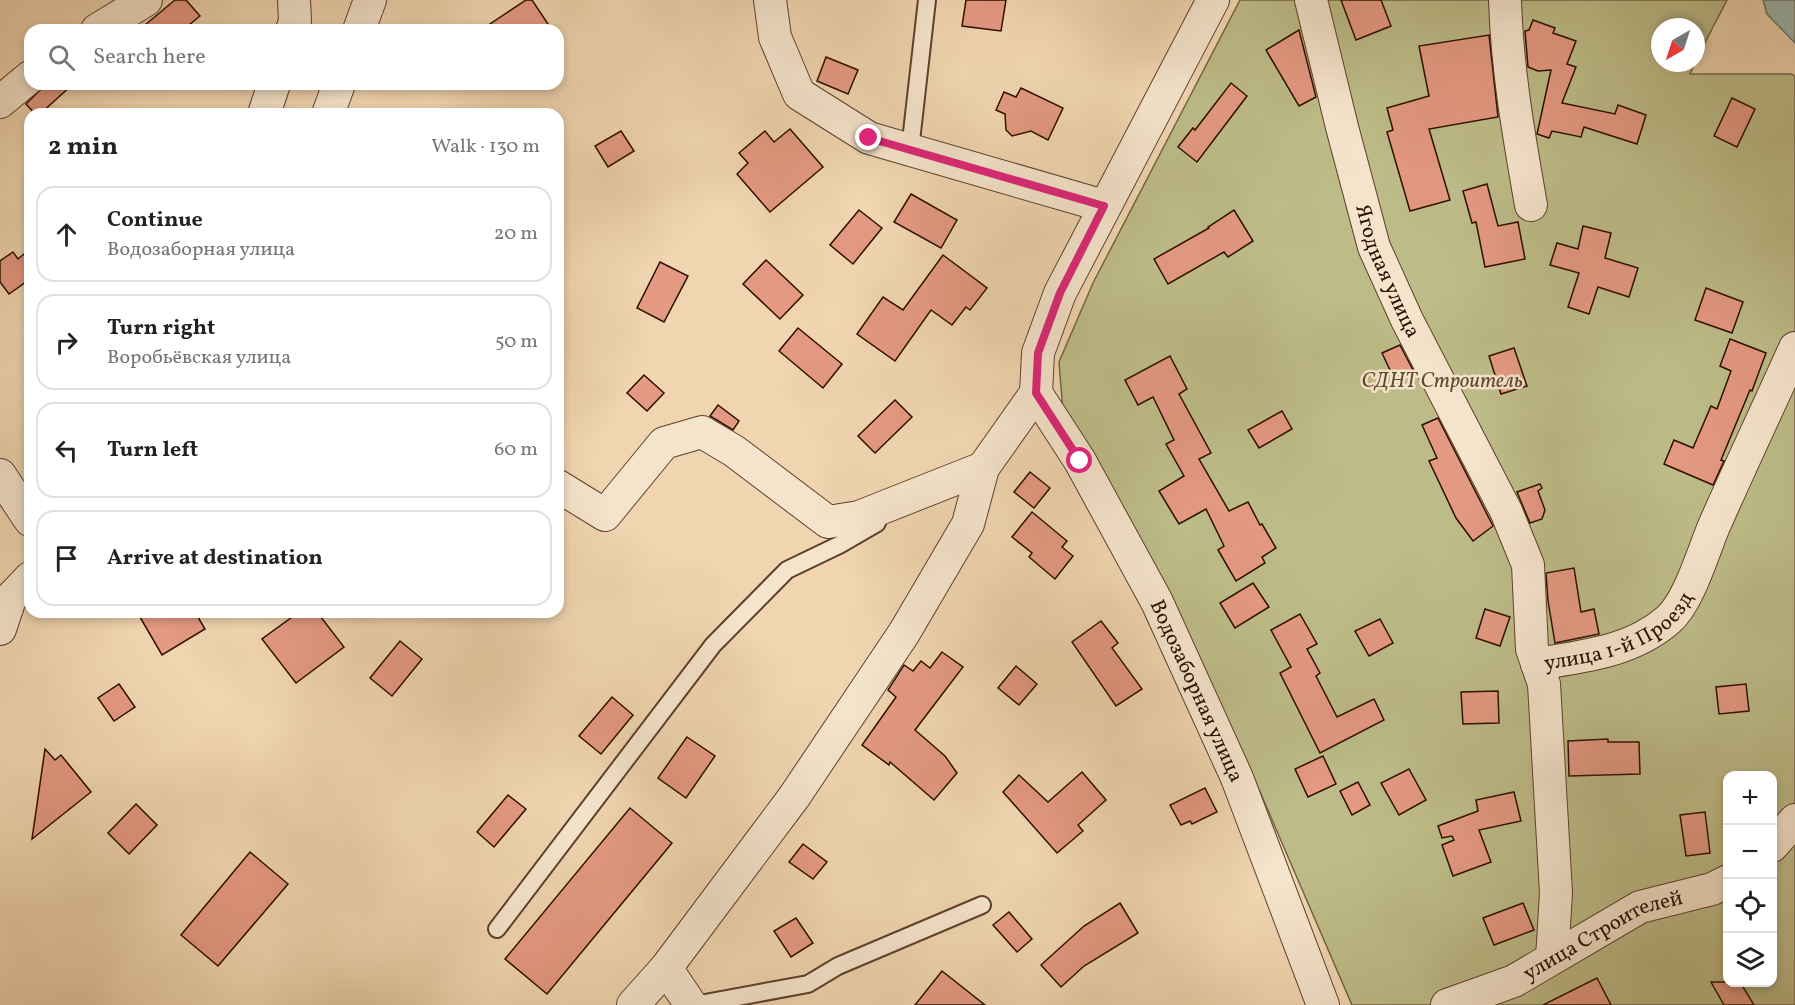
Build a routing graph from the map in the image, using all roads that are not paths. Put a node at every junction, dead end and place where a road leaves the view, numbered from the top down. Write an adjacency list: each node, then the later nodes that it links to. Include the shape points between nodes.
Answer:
1 (146, 0): 9 (street)
2 (294, 0): 10 (street)
3 (370, 0): 11 (street)
4 (770, 0): 18 (street, via 775,36 799,94 869,138)
5 (927, 0): 18 (lane)
6 (1213, 0): 20 (street)
7 (1311, 0): 30 (street, Ягодная улица, via 1374,248 1506,511 1528,565 1532,649)
8 (1505, 0): 19 (street, via 1509,68)
9 (107, 24)
10 (294, 24)
11 (361, 24)
12 (24, 82): 15 (street)
13 (272, 90): 16 (street)
14 (337, 90): 17 (street)
15 (0, 102)
16 (266, 108)
17 (330, 108)
18 (910, 150): 20 (street)
19 (1531, 205)
20 (1104, 206): 22 (street, via 1052,313 1038,353)
21 (1795, 348): 30 (street, улица 1-й Проезд, via 1683,601 1671,618 1631,644)
22 (1036, 393): 23 (street); 40 (street, Водозаборная улица, via 1080,461 1157,602 1237,778)
23 (983, 468): 25 (street); 37 (street, via 968,524 904,633 794,797)
24 (0, 475): 27 (street)
25 (943, 484): 26 (street, via 858,517 828,522 734,451 702,432 664,443 605,515); 35 (lane, via 839,545 787,570 713,645)
26 (564, 490)
27 (24, 511)
28 (10, 594): 29 (street)
29 (0, 629)
30 (1537, 664): 36 (street, улица 1-й Проезд, via 1544,684 1556,893)
31 (1795, 820): 32 (street)
32 (1777, 841)
33 (1723, 884): 36 (street, улица Строителей, via 1640,907)
34 (982, 905): 39 (lane, via 838,966 808,984)
35 (497, 929)
36 (1552, 958): 41 (street, улица Строителей, via 1514,981)
37 (666, 968): 38 (street); 39 (street)
38 (633, 1005)
39 (692, 1005)
40 (1322, 1005)
41 (1447, 1005)

